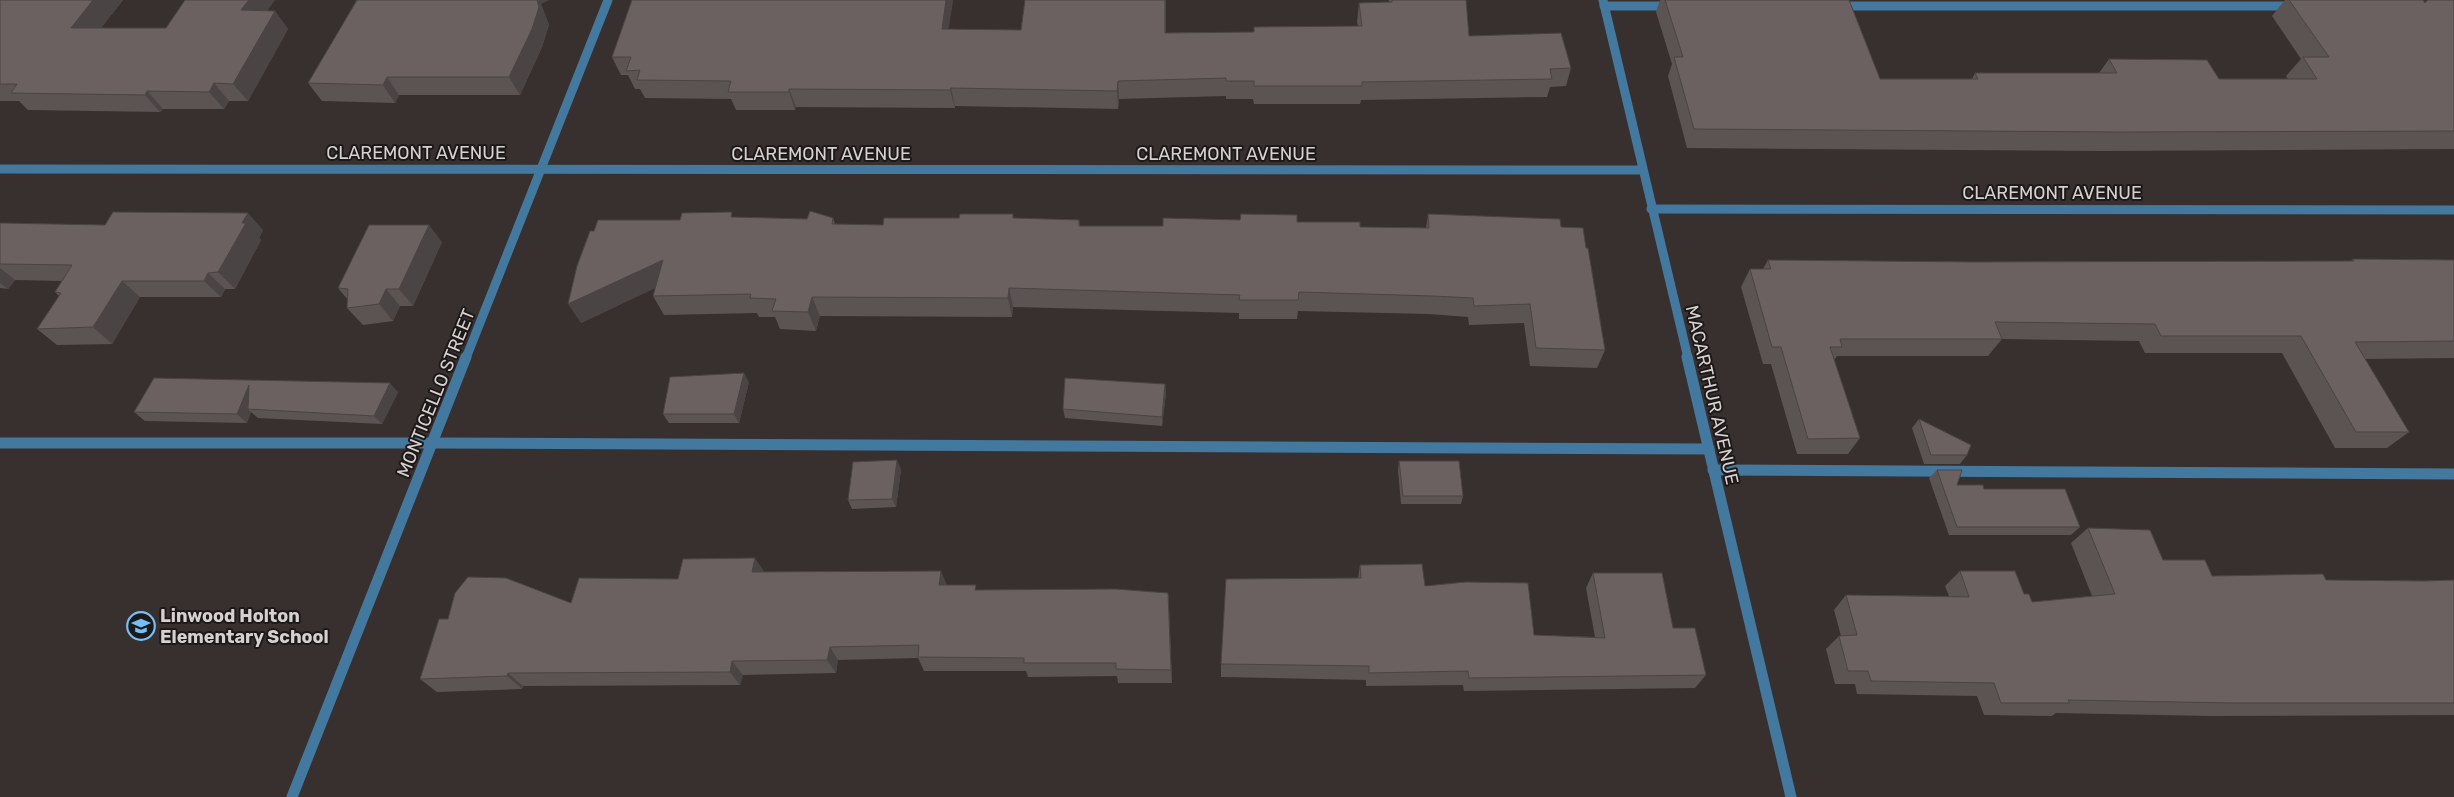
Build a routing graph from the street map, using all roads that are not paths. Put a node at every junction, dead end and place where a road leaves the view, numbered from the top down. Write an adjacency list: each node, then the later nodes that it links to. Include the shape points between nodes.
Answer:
1 (608, 0): 7 (street, MONTICELLO STREET)
2 (1603, 3): 3 (street); 8 (street, MACARTHUR AVENUE)
3 (1684, 6)
4 (1824, 6): 5 (street)
5 (2304, 6)
6 (0, 169): 7 (street, CLAREMONT AVENUE)
7 (542, 170): 8 (street, CLAREMONT AVENUE); 12 (street, MONTICELLO STREET)
8 (1641, 170): 9 (street, MACARTHUR AVENUE)
9 (1651, 209): 10 (street, CLAREMONT AVENUE); 13 (street, MACARTHUR AVENUE)
10 (2454, 210)
11 (0, 443): 12 (street)
12 (434, 443): 13 (street); 16 (street, MONTICELLO STREET)
13 (1709, 449): 14 (street, MACARTHUR AVENUE)
14 (1713, 470): 15 (street); 17 (street, MACARTHUR AVENUE)
15 (2454, 474)
16 (292, 797)
17 (1791, 797)

